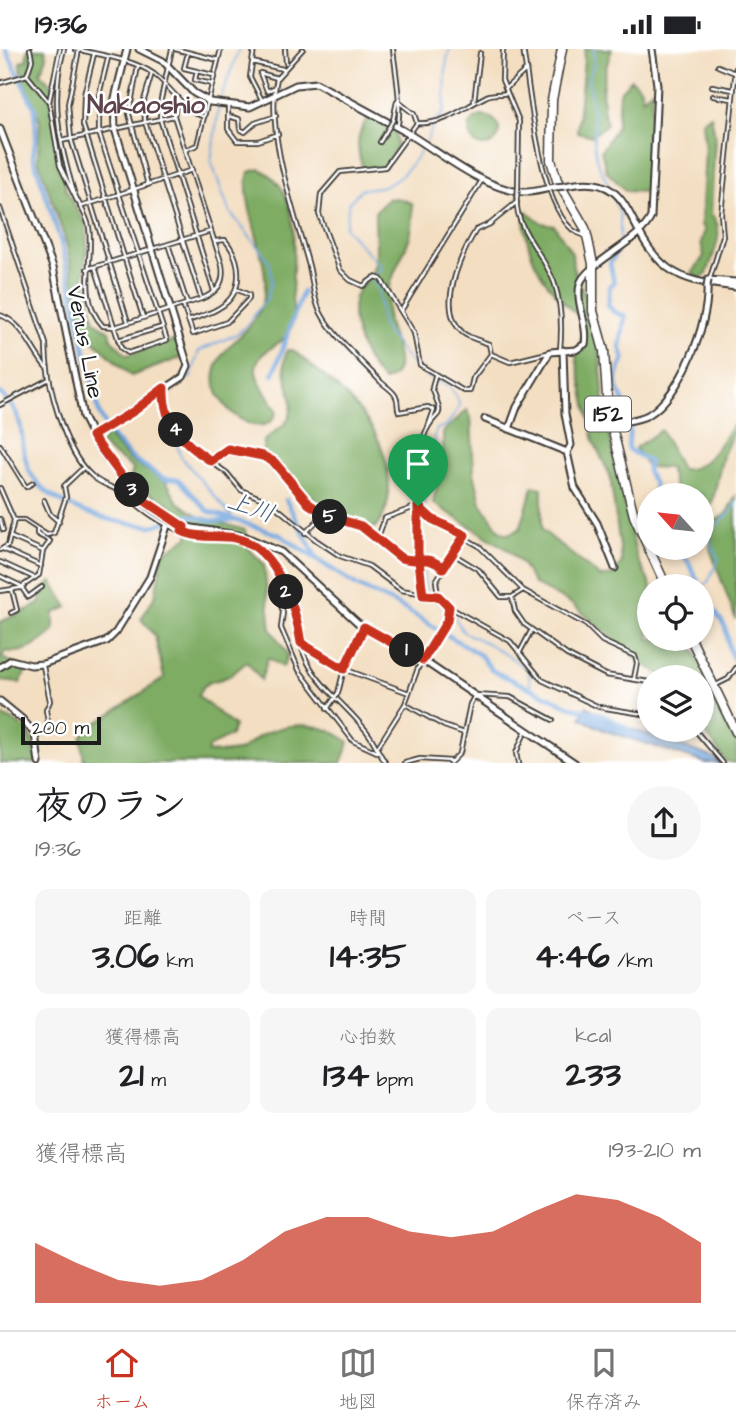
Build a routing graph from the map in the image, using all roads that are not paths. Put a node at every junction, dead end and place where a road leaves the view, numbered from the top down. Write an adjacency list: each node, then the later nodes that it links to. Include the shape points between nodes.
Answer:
1 (30, 49): 34 (street, via 32,60)
2 (62, 49): 49 (street); 68 (street, via 55,97)
3 (75, 49): 16 (street)
4 (127, 49): 22 (street)
5 (139, 49): 26 (street)
6 (173, 49): 17 (street); 26 (street)
7 (221, 49): 21 (street)
8 (254, 49): 23 (street)
9 (285, 49): 24 (street)
10 (303, 49): 24 (street)
11 (393, 49): 48 (street)
12 (503, 49): 41 (street, via 501,65)
13 (524, 49): 29 (street)
14 (562, 49): 87 (highway, 152, via 552,100 551,160)
15 (652, 49): 88 (street, via 657,85 654,206 649,224)
16 (79, 50): 19 (street); 67 (street, via 68,104)
17 (188, 53): 21 (street); 30 (street, via 184,68)
18 (480, 53): 52 (street)
19 (94, 54): 20 (street); 66 (street, via 83,101)
20 (108, 58): 22 (street); 64 (street, via 99,95)
21 (218, 60): 33 (street)
22 (123, 61): 25 (street); 63 (street, via 114,102)
23 (252, 62): 28 (street); 50 (street, via 250,77)
24 (286, 64): 28 (street)
25 (138, 66): 32 (street); 60 (street, via 129,105)
26 (169, 66): 37 (street); 47 (street, via 194,93)
27 (718, 66): 31 (street)
28 (283, 69): 35 (street)
29 (527, 69): 41 (street); 76 (street, via 540,167)
30 (197, 71): 33 (street); 38 (street, via 195,80)
31 (736, 71): 42 (street)
32 (152, 73): 37 (street); 58 (street, via 144,100)
33 (214, 75): 38 (street)
34 (25, 76): 36 (street); 49 (street)
35 (277, 78): 40 (street); 40 (street, via 260,73 267,90)
36 (0, 83)
37 (165, 84): 45 (street); 57 (street)
38 (212, 84): 47 (street)
39 (712, 86): 42 (street)
40 (275, 88): 43 (street)
41 (507, 90): 52 (street, via 486,96); 81 (street, bridge, via 519,121)
42 (733, 90): 46 (street)
43 (276, 96): 50 (street); 55 (street); 61 (street, via 304,83 325,85)
44 (713, 96): 46 (street)
45 (177, 98): 53 (street); 56 (street, via 186,109)
46 (732, 99): 99 (street, via 723,236)
47 (209, 101): 51 (street); 56 (street)
48 (397, 101): 59 (street, via 414,114); 61 (street, via 401,115); 69 (street, bridge, via 393,120)
49 (49, 102): 80 (street, via 60,166)
50 (263, 103): 51 (street)
51 (227, 105): 54 (street)
52 (474, 106): 59 (street, via 434,124)
53 (174, 116): 57 (street); 70 (street)
54 (229, 116): 55 (street, via 239,119 245,132); 65 (street, via 228,129 237,141 258,141)
55 (276, 116): 65 (street)
56 (204, 117): 70 (street, via 197,145)
57 (160, 119): 58 (street); 72 (street)
58 (145, 123): 60 (street); 74 (street)
59 (417, 123): 106 (street, via 390,164 340,173 320,197 319,214 340,270 363,286 378,277)
60 (130, 126): 63 (street); 75 (street)
61 (397, 127): 73 (street)
62 (0, 129): 127 (street, Venus Line, via 53,267 80,405)
63 (115, 129): 64 (street); 77 (street)
64 (100, 133): 66 (street); 78 (street)
65 (278, 134): 125 (street, via 283,173 320,313 396,395 399,412 434,409)
66 (86, 136): 67 (street); 79 (street)
67 (71, 139): 68 (street); 82 (street)
68 (61, 141): 80 (street)
69 (380, 142)
70 (185, 150): 71 (street)
71 (192, 170): 72 (street); 85 (street)
72 (177, 175): 74 (street); 86 (street)
73 (483, 178): 76 (street, via 522,192); 106 (street)
74 (163, 180): 75 (street); 89 (street)
75 (148, 185): 77 (street)
76 (552, 188): 87 (street, via 567,225); 88 (street, bridge, via 598,182 619,196)
77 (133, 189): 78 (street); 92 (street)
78 (119, 194): 79 (street); 93 (street)
79 (105, 199): 82 (street); 94 (street)
80 (77, 201): 83 (street)
81 (517, 202): 115 (street, via 521,223 555,284); 117 (street, via 475,230 452,280 453,317 464,333 489,344)
82 (90, 204): 83 (street); 95 (street)
83 (80, 207): 97 (street, via 89,229)
84 (0, 208): 118 (street, via 42,331)
85 (211, 231): 86 (street); 90 (street)
86 (197, 235): 89 (street); 102 (street)
87 (587, 235): 98 (highway, 152)
88 (639, 235): 98 (street); 100 (street, via 674,272 695,281)
89 (182, 240): 91 (street); 103 (street)
90 (215, 241): 101 (street, via 225,240 236,255 240,273); 102 (street, via 223,271)
91 (168, 244): 92 (street); 104 (street)
92 (154, 249): 93 (street); 105 (street)
93 (139, 253): 94 (street); 107 (street)
94 (124, 258): 95 (street); 109 (street)
95 (109, 263): 96 (street); 111 (street)
96 (95, 267): 97 (street); 112 (street)
97 (87, 269): 112 (street, via 86,283 98,320 103,326)
98 (593, 270): 115 (street, via 583,278 579,292 586,341 576,350); 124 (highway, 152, via 593,311 604,351)
99 (708, 281): 100 (street); 124 (street, via 708,299 694,348 674,387 648,415)
100 (736, 284)
101 (236, 289): 110 (street, via 218,309); 110 (street, via 249,299 228,322 192,334)
102 (214, 293): 103 (street)
103 (201, 299): 104 (street)
104 (185, 304): 105 (street); 110 (street)
105 (172, 308): 107 (street); 121 (street, via 188,366 183,377)
106 (401, 311): 119 (street, via 416,339 420,365)
107 (157, 312): 109 (street); 113 (street)
108 (0, 314): 118 (street, via 27,338)
109 (143, 317): 111 (street)
110 (188, 321)
111 (128, 322): 112 (street)
112 (115, 327): 114 (street)
113 (162, 327): 114 (street); 114 (street, via 167,341 128,353)
114 (118, 340)
115 (561, 350): 116 (street); 129 (street, via 571,449)
116 (550, 352): 117 (street, via 513,362); 126 (street)
117 (491, 354): 119 (street, via 473,378 470,391)
118 (46, 367): 120 (street)
119 (435, 376): 125 (street, via 432,388 440,411)
120 (49, 379): 122 (street); 131 (street, via 56,408)
121 (164, 388): 127 (street); 130 (street, via 174,428)
122 (2, 404)
123 (485, 419): 126 (street)
124 (611, 424): 159 (highway, 152, via 634,516)
125 (428, 428): 135 (street, via 424,436 430,456 422,474)
126 (509, 429): 129 (street)
127 (93, 435): 137 (street, Venus Line)
128 (0, 445): 132 (street, via 26,487)
129 (567, 452): 158 (street, via 575,488 597,523)
130 (211, 461): 139 (street, via 228,449 263,456 291,479 306,501); 147 (street, via 241,489 270,502)
131 (84, 467): 137 (street, via 98,482); 142 (street, via 64,486)
132 (33, 483)
133 (0, 488): 136 (street)
134 (44, 500): 142 (street)
135 (420, 507): 148 (street, via 432,519); 150 (street, via 385,518); 154 (street)
136 (8, 508): 138 (street); 141 (street)
137 (148, 509): 143 (street); 144 (street, Venus Line)
138 (0, 511)
139 (324, 513): 147 (street); 150 (street)
140 (0, 519): 145 (street)
141 (14, 520): 146 (street, via 24,520); 149 (street)
142 (59, 522): 146 (street, via 52,535)
143 (166, 525): 144 (street); 179 (street, via 150,577 116,632 107,641)
144 (182, 528): 162 (street, via 252,545 273,566); 173 (street, Venus Line, via 244,536 281,552)
145 (3, 530)
146 (37, 530): 152 (street, via 50,541)
147 (303, 531): 168 (street, via 340,556 369,566 401,590)
148 (465, 535): 153 (street); 166 (street)
149 (11, 537): 151 (street); 152 (street)
150 (378, 537): 154 (street, via 401,558)
151 (1, 550): 156 (street)
152 (43, 551): 156 (street)
153 (453, 554): 157 (street); 170 (street, via 479,570 502,597)
154 (420, 558): 157 (street, via 432,559); 168 (street)
155 (0, 562): 161 (street)
156 (41, 566): 161 (street)
157 (443, 568): 169 (street)
158 (615, 568)
159 (661, 574)
160 (0, 576): 163 (street)
161 (36, 578): 163 (street)
162 (282, 586): 175 (street); 191 (street, via 282,633 299,670)
163 (22, 587): 164 (street, via 28,597); 165 (street)
164 (42, 587)
165 (12, 590): 167 (street); 172 (street, via 17,610)
166 (523, 590): 170 (street); 183 (street, via 586,625 602,641 635,656)
167 (0, 591)
168 (423, 595): 169 (street)
169 (434, 596): 171 (street)
170 (512, 597): 174 (street, via 515,611)
171 (449, 607): 177 (street, via 500,634); 178 (street)
172 (11, 613)
173 (364, 627): 178 (street, Venus Line); 182 (street)
174 (531, 631): 177 (street); 183 (street, via 606,675)
175 (301, 643): 182 (street); 188 (street, via 309,665)
176 (698, 651): 185 (highway)
177 (520, 652): 192 (street, via 542,680 612,711)
178 (423, 660): 186 (street); 187 (street, Venus Line)
179 (43, 664): 180 (street, via 11,660); 194 (street)
180 (0, 667)
181 (736, 668): 185 (street)
182 (344, 669): 186 (street); 188 (street)
183 (634, 678): 184 (street)
184 (637, 679)
185 (716, 685): 196 (highway)
186 (409, 693): 190 (street)
187 (475, 695): 193 (street, via 510,698); 195 (street, Venus Line); 197 (street)
188 (336, 697): 191 (street); 199 (street, via 369,735)
189 (0, 701): 201 (street, via 35,734)
190 (405, 704): 197 (street); 199 (street)
191 (327, 709): 199 (street, via 353,741)
192 (637, 714)
193 (553, 720)
194 (49, 727)
195 (526, 730): 204 (street, via 516,753); 205 (street, Venus Line)
196 (736, 732)
197 (464, 733): 200 (street, via 460,753)
198 (705, 742): 206 (street)
199 (377, 752): 202 (street)
200 (451, 762): 203 (street, via 420,759)
201 (39, 763)
202 (386, 763)
203 (405, 763)
204 (518, 763)
205 (575, 763)
206 (723, 763)

